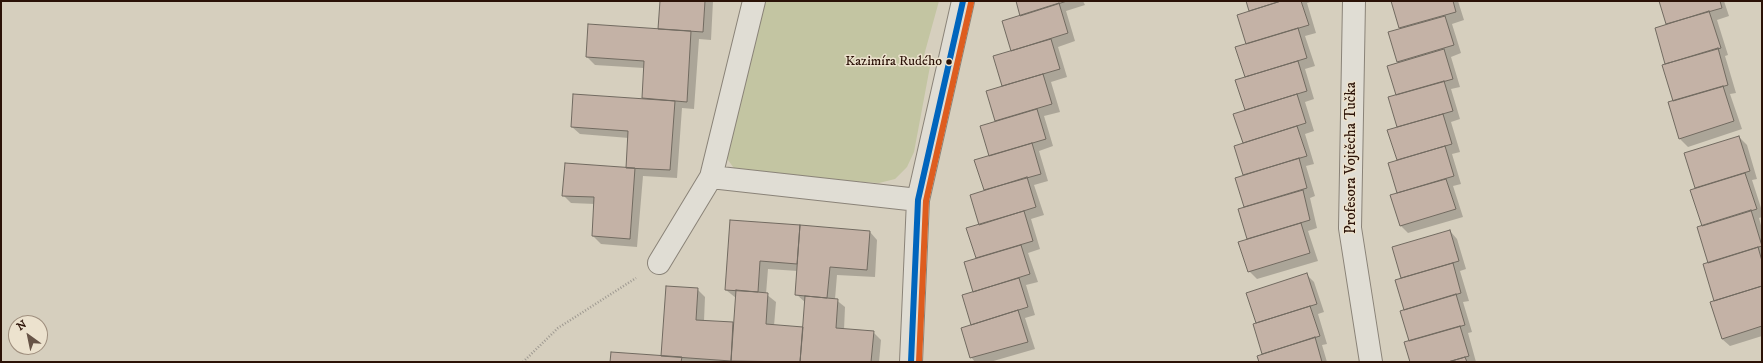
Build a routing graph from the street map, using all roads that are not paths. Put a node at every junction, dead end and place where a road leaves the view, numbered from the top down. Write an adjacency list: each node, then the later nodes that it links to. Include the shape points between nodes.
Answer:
1 (754, 1): 4 (street)
2 (963, 1): 5 (street)
3 (1354, 1): 8 (street, Profesora Vojtěcha Tučka, via 1350,228)
4 (711, 177): 5 (street); 6 (street)
5 (918, 200): 7 (street)
6 (659, 263)
7 (911, 362)
8 (1371, 362)

